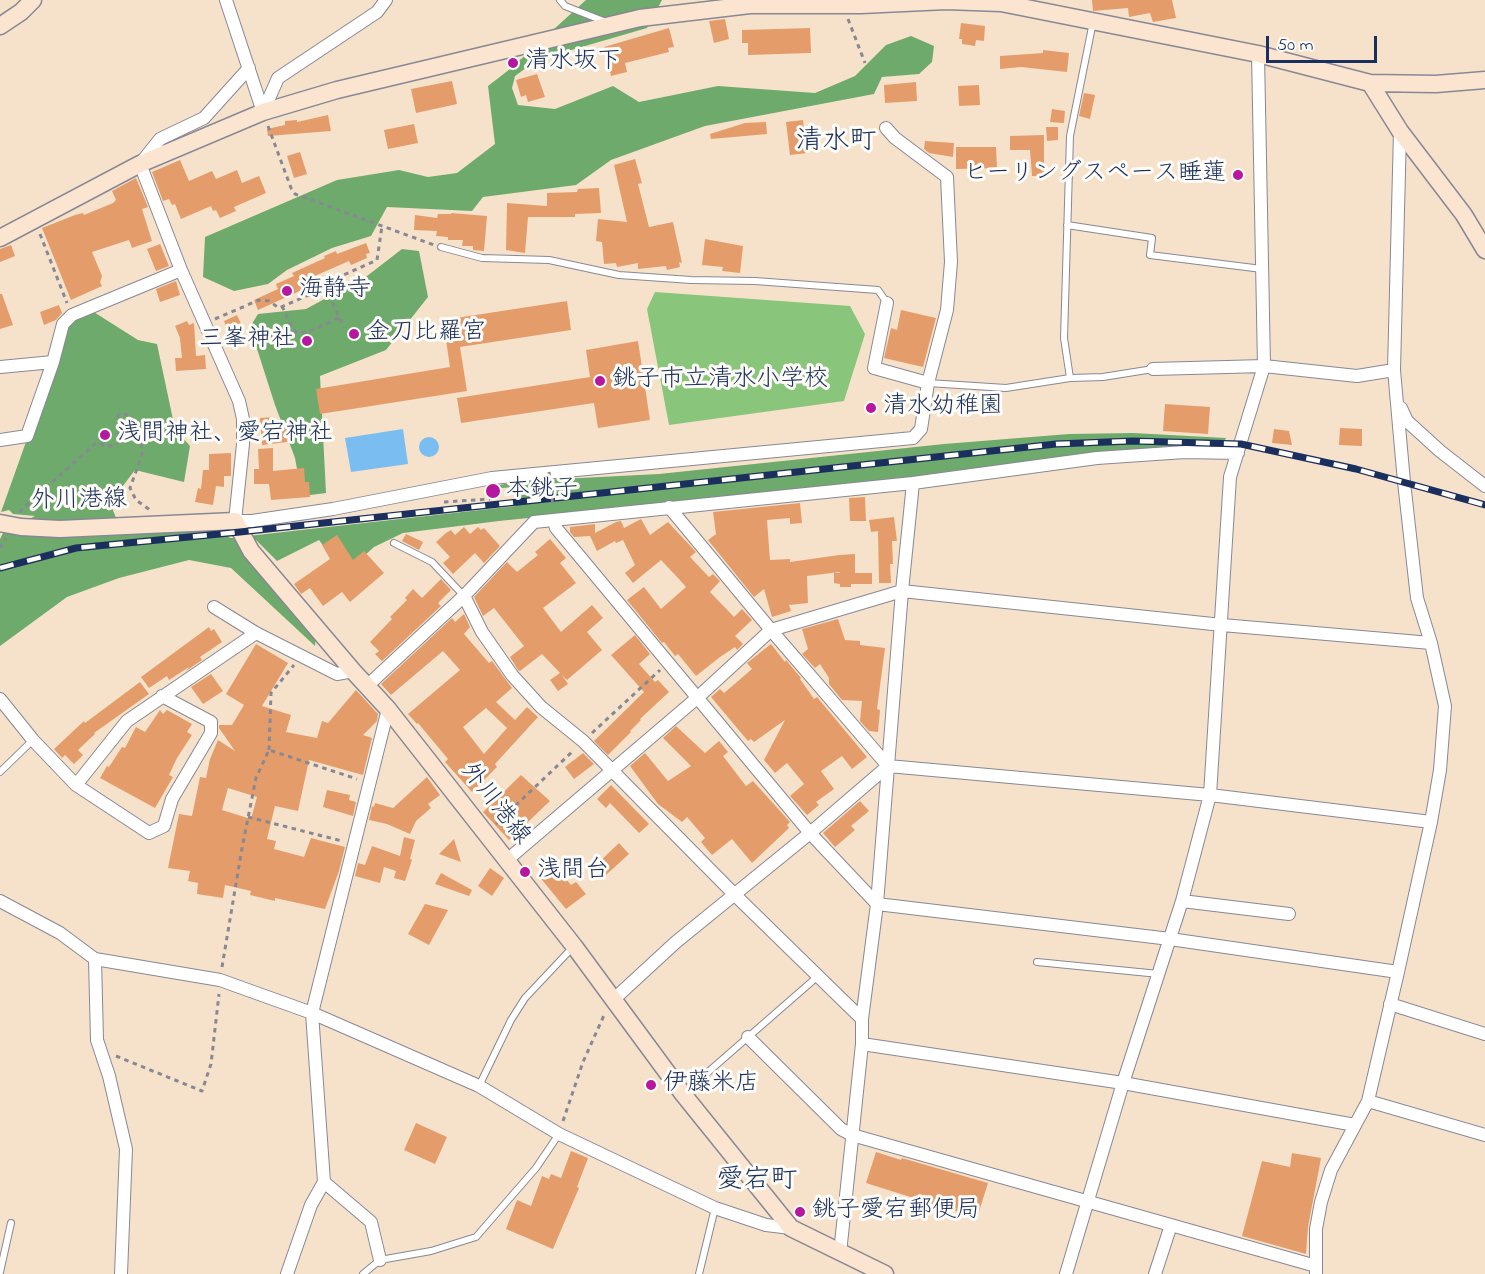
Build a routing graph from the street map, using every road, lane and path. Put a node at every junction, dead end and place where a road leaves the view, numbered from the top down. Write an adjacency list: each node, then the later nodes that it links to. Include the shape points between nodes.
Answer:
1 (33, 0): 11 (street)
2 (226, 0): 14 (street)
3 (386, 0): 17 (street, via 377,12 278,78)
4 (560, 0): 10 (lane, via 565,6)
5 (930, 1): 6 (street, via 861,5); 7 (street)
6 (753, 2): 10 (street)
7 (1007, 2): 9 (street)
8 (847, 17): 13 (path)
9 (1093, 22): 12 (street); 22 (lane, via 1070,136)
10 (613, 24): 17 (street)
11 (0, 26)
12 (1258, 54): 16 (street); 27 (street)
13 (865, 63)
14 (249, 68): 17 (street); 20 (street, via 204,118 160,139)
15 (1485, 80): 16 (street)
16 (1370, 83): 19 (street)
17 (263, 111): 20 (street); 23 (path, via 296,194)
18 (886, 128): 42 (street, via 947,177 951,262 947,310)
19 (1400, 131): 26 (street, via 1464,215); 40 (street)
20 (140, 164): 21 (street); 28 (street)
21 (35, 221): 24 (street); 32 (path)
22 (1067, 225): 27 (lane, via 1152,238 1150,255); 41 (lane, via 1064,338)
23 (382, 226): 25 (path); 29 (path, via 377,260)
24 (0, 238)
25 (441, 247): 30 (lane, via 482,258 549,260 619,276 878,290)
26 (1485, 250)
27 (1263, 269): 37 (street)
28 (181, 270): 32 (street); 34 (street)
29 (325, 286): 31 (path); 33 (path)
30 (887, 303): 42 (street, via 874,368)
31 (282, 306): 33 (path, via 298,333); 34 (path, via 259,300)
32 (72, 315): 36 (street, via 63,324)
33 (339, 318): 35 (path)
34 (205, 324): 52 (street, via 243,419)
35 (344, 328)
36 (53, 362): 38 (street); 44 (street, via 27,436)
37 (1264, 366): 39 (street); 40 (street, via 1357,376); 45 (street)
38 (0, 367)
39 (1152, 369): 41 (lane)
40 (1394, 370): 43 (street)
41 (1070, 378): 42 (lane, via 1006,388)
42 (928, 383): 46 (street, via 921,429 913,438)
43 (1398, 402): 48 (street, via 1407,421); 63 (street, via 1417,598)
44 (0, 440)
45 (1238, 453): 47 (street, via 1145,453); 60 (street, via 1230,477)
46 (549, 471): 50 (path, bridge); 52 (street, via 333,509)
47 (913, 483): 51 (street); 57 (street)
48 (1485, 486)
49 (26, 504): 55 (path, via 97,442 106,447 118,443 118,415 126,414 140,430 142,455 130,488 136,500 154,513)
50 (553, 506)
51 (669, 507): 53 (street); 61 (street)
52 (235, 521): 55 (street, 外川港線); 65 (street, 外川港線, via 250,551)
53 (554, 521): 58 (street, via 534,522); 68 (street)
54 (0, 522): 55 (street, 外川港線, via 60,529)
55 (156, 524)
56 (394, 543): 58 (lane, via 432,562)
57 (902, 591): 60 (street); 61 (street); 73 (street)
58 (464, 596): 66 (street); 75 (street, via 482,632 512,675)
59 (214, 607): 62 (street)
60 (1222, 625): 63 (street); 78 (street)
61 (771, 630): 68 (street); 73 (street)
62 (255, 633): 64 (street); 67 (street)
63 (1431, 643): 80 (street, via 1445,706)
64 (301, 656): 65 (street, via 337,674); 72 (path, via 271,693)
65 (352, 671): 66 (street, 外川港線)
66 (367, 686): 70 (street, 外川港線)
67 (162, 696): 77 (street, via 128,721); 77 (street, via 211,722 211,733 172,799 164,826 149,833)
68 (697, 698): 75 (street); 81 (street)
69 (0, 699): 71 (street)
70 (388, 709): 76 (street); 83 (street, 外川港線)
71 (33, 740): 74 (lane); 77 (street)
72 (269, 750): 76 (path); 79 (path, via 256,778)
73 (888, 766): 78 (street); 81 (street); 87 (street)
74 (0, 772)
75 (612, 772): 83 (street); 84 (street)
76 (370, 784): 82 (street)
77 (76, 785)
78 (1210, 795): 80 (street); 86 (street)
79 (248, 817): 82 (path); 96 (path)
80 (1431, 822): 93 (street)
81 (810, 833): 84 (street); 87 (street)
82 (355, 844): 99 (street)
83 (507, 860): 90 (street, 外川港線)
84 (735, 895): 95 (street); 97 (street)
85 (0, 901): 91 (street, via 60,933)
86 (1182, 901): 88 (street); 89 (street)
87 (876, 904): 89 (street); 100 (street)
88 (1289, 914)
89 (1170, 939): 93 (street); 94 (street)
90 (574, 946): 97 (street, 外川港線); 106 (lane, via 525,998)
91 (95, 959): 96 (street); 104 (street, via 97,1040)
92 (1037, 962): 94 (lane)
93 (1398, 972): 98 (street)
94 (1159, 974): 105 (street)
95 (817, 976): 100 (street); 102 (lane)
96 (220, 980): 99 (street); 104 (path, via 212,1064 202,1091)
97 (613, 1000): 107 (street, 外川港線); 110 (path, via 583,1062)
98 (1390, 1004): 101 (street); 108 (street)
99 (312, 1013): 106 (street); 113 (street)
100 (862, 1019): 103 (street)
101 (1485, 1034)
102 (748, 1037): 107 (lane); 111 (street)
103 (862, 1044): 105 (street); 111 (street)
104 (101, 1050): 123 (street, via 126,1149)
105 (1123, 1083): 109 (street); 114 (street)
106 (479, 1086): 110 (street)
107 (684, 1094): 118 (street, 外川港線)
108 (1368, 1101): 109 (street); 112 (street)
109 (1355, 1125): 121 (street, via 1331,1170 1321,1202 1316,1229)
110 (559, 1134): 115 (street); 120 (lane, via 536,1168 476,1237 431,1251)
111 (852, 1135): 114 (street); 119 (street)
112 (1485, 1135)
113 (324, 1182): 120 (street, via 371,1222); 124 (street, via 311,1205)
114 (1088, 1201): 117 (street); 128 (street)
115 (715, 1208): 118 (street, via 766,1226); 126 (lane)
116 (11, 1223): 122 (lane)
117 (1171, 1225): 121 (street); 129 (street)
118 (791, 1228): 119 (street, 外川港線)
119 (840, 1253): 127 (street, 外川港線)
120 (380, 1260): 125 (lane)
121 (1316, 1270)
122 (0, 1272)
123 (120, 1274)
124 (287, 1274)
125 (363, 1274)
126 (699, 1274)
127 (885, 1274)
128 (1065, 1274)
129 (1155, 1274)

